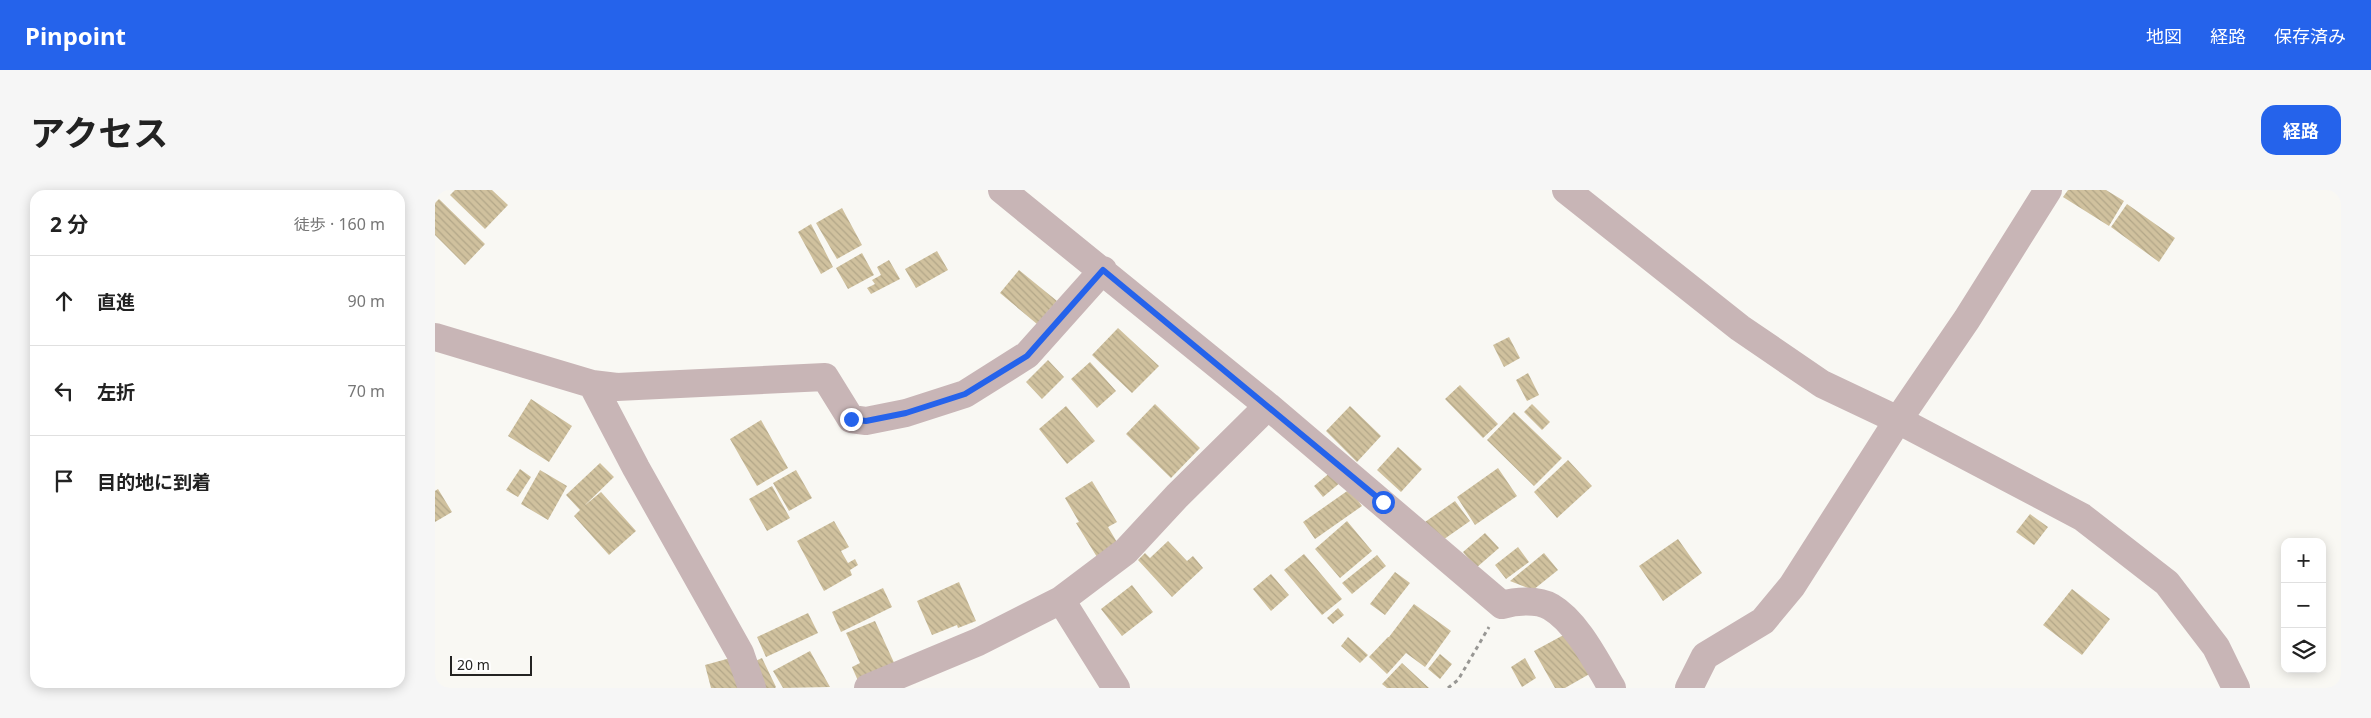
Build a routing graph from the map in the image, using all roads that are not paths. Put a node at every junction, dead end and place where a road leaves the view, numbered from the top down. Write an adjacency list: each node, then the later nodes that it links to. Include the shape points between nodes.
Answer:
1 (1002, 190): 4 (street)
2 (1566, 190): 8 (street, via 1740,328 1822,384)
3 (2049, 190): 8 (street)
4 (1103, 270): 6 (street, via 1027,356 965,394 906,413 866,421 851,419 825,377 617,387); 7 (street)
5 (435, 337): 6 (street)
6 (593, 384): 10 (street, via 636,468 740,653)
7 (1268, 406): 9 (street, via 1126,551); 13 (street, via 1501,605 1519,600 1551,606 1578,632)
8 (1898, 420): 14 (street, via 1792,586 1763,621 1705,656); 15 (street, via 2082,517 2167,583 2216,647)
9 (1061, 600): 11 (street, via 977,642); 12 (street)
10 (753, 688)
11 (868, 688)
12 (1116, 688)
13 (1612, 688)
14 (1689, 688)
15 (2236, 688)

